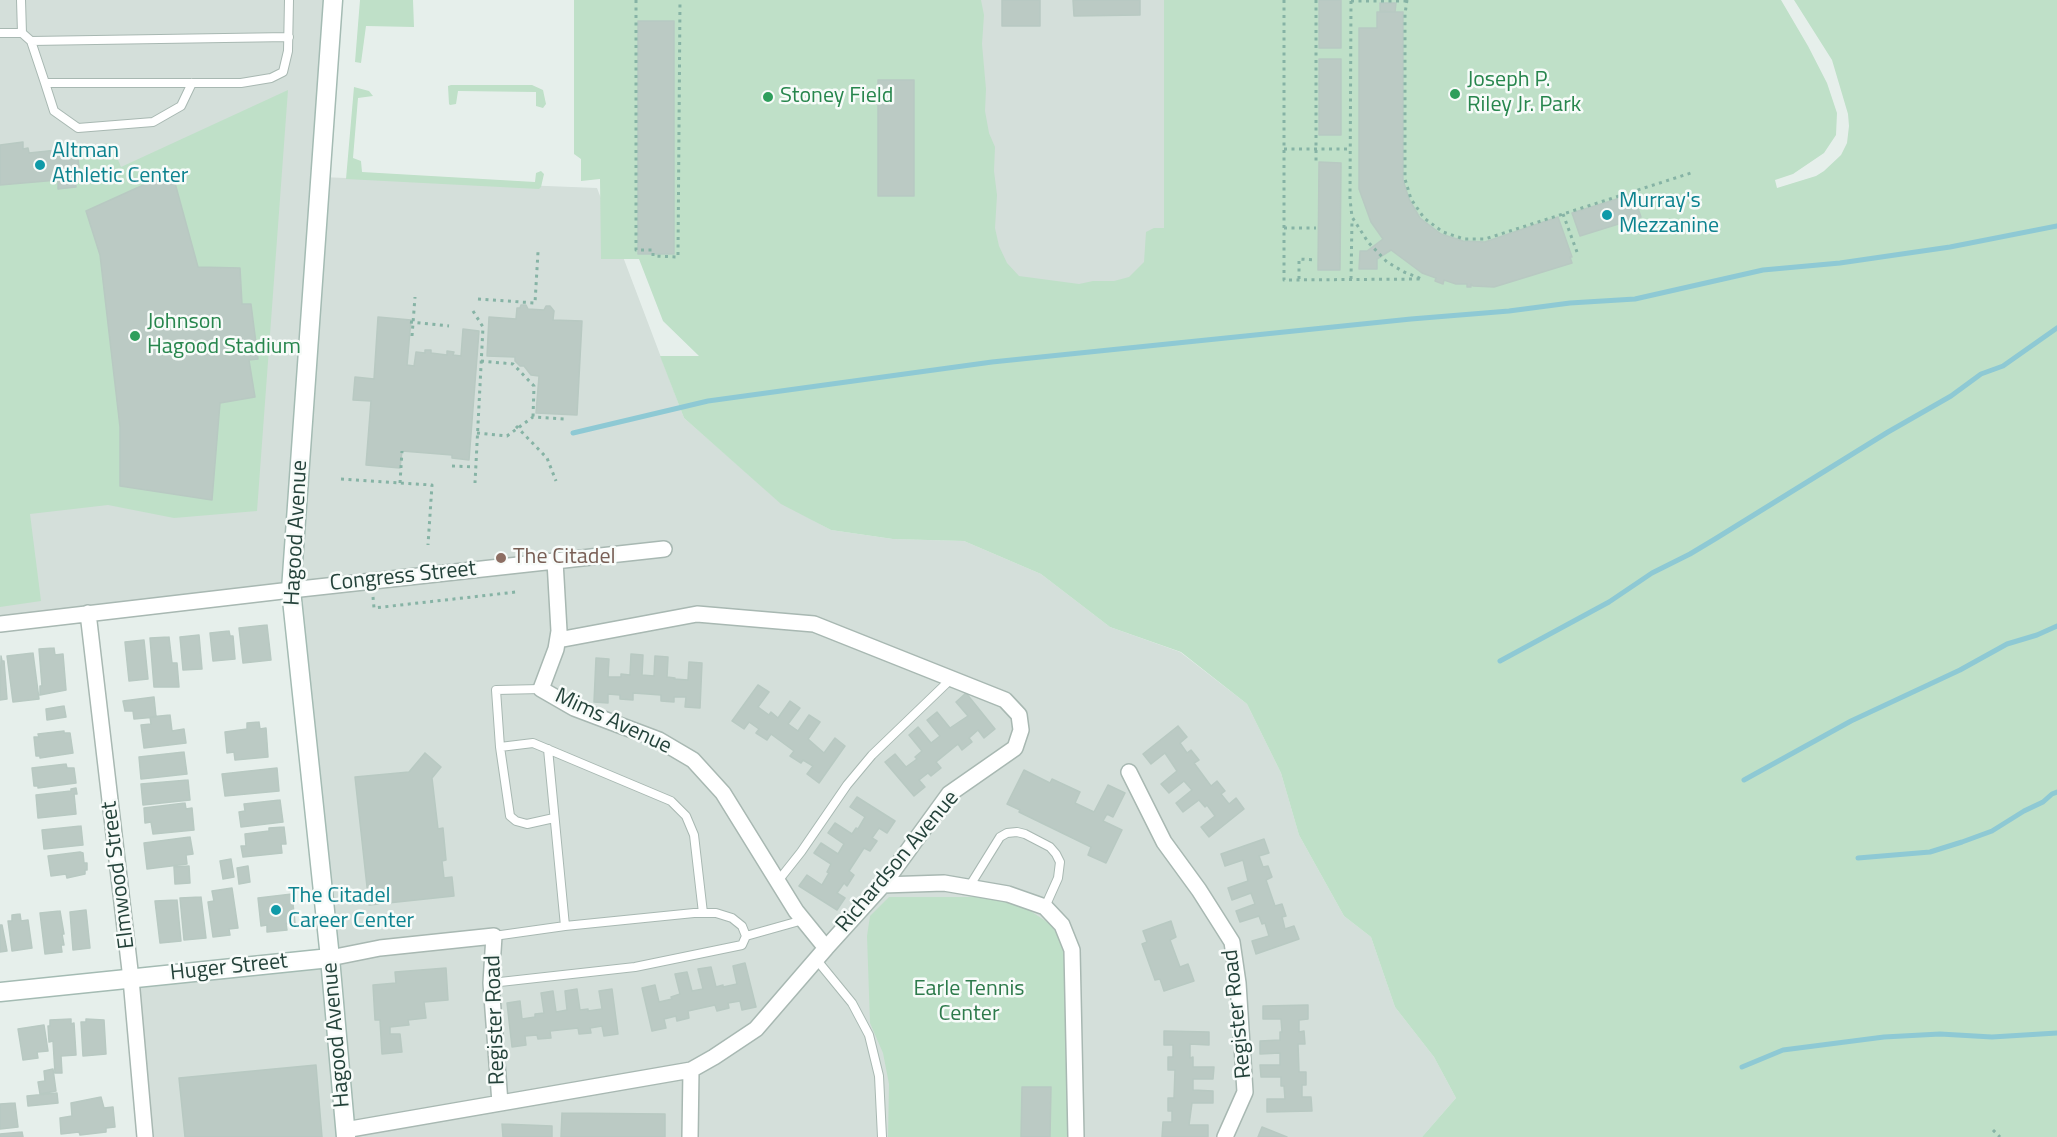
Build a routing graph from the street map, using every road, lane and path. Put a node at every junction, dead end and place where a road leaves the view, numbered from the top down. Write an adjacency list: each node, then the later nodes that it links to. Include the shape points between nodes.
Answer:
1 (21, 0): 11 (lane)
2 (289, 0): 12 (lane)
3 (333, 0): 56 (street, Hagood Avenue)
4 (636, 0): 5 (path, via 636,250 653,250 653,256 678,257)
5 (680, 0)
6 (1284, 0): 16 (path)
7 (1316, 0): 17 (path)
8 (1351, 0): 9 (path); 18 (path)
9 (1407, 0): 21 (path, via 1405,179 1411,199 1424,218 1443,232 1464,239 1485,239)
10 (0, 33): 11 (lane)
11 (22, 33): 13 (lane)
12 (289, 37): 13 (lane); 15 (lane, via 283,72 271,78 241,83)
13 (31, 41): 14 (lane)
14 (45, 83): 15 (lane); 15 (lane, via 54,111 78,128 153,122 181,106)
15 (192, 83)
16 (1284, 149): 17 (path); 23 (path)
17 (1316, 149): 18 (path); 19 (path)
18 (1350, 149): 22 (path)
19 (1316, 164)
20 (1694, 172): 21 (path)
21 (1563, 214): 26 (path)
22 (1352, 217): 29 (path); 29 (path, via 1387,262 1422,279)
23 (1284, 228): 24 (path); 28 (path, via 1284,280)
24 (1316, 228)
25 (537, 252): 32 (path, via 535,303)
26 (1576, 252)
27 (1316, 260): 28 (path, via 1299,259)
28 (1299, 279): 29 (path)
29 (1351, 279)
30 (415, 297): 35 (path)
31 (478, 299): 32 (path)
32 (530, 303): 33 (path)
33 (530, 309)
34 (473, 311): 38 (path, via 483,327)
35 (412, 322): 36 (path); 37 (path)
36 (449, 326)
37 (412, 336)
38 (481, 361): 40 (path, via 513,364); 44 (path)
39 (528, 371): 40 (path)
40 (524, 375): 41 (path, via 534,386)
41 (533, 417): 42 (path); 43 (path)
42 (565, 419)
43 (517, 427): 44 (path, via 507,436); 49 (path, via 547,458)
44 (477, 434): 47 (path)
45 (402, 451): 50 (path)
46 (452, 466): 47 (path)
47 (476, 467): 51 (path)
48 (341, 478): 50 (path)
49 (556, 481)
50 (400, 483): 52 (path, via 432,485)
51 (475, 483)
52 (428, 545)
53 (664, 549): 54 (street, Congress Street)
54 (555, 561): 55 (street, Congress Street); 60 (street, Mims Avenue)
55 (371, 581): 56 (street, Congress Street); 57 (path, via 374,608)
56 (291, 590): 58 (street, Congress Street); 77 (street, Hagood Avenue)
57 (516, 592)
58 (88, 613): 59 (street, Congress Street); 78 (street, Elmwood Street)
59 (0, 624)
60 (558, 640): 61 (street, Richardson Avenue, via 697,614 814,624); 62 (street, Mims Avenue)
61 (951, 679): 67 (lane, via 866,762); 68 (street, Richardson Avenue, via 1005,700 1019,715 1021,730 1014,748 950,794)
62 (541, 689): 63 (lane, via 496,690); 67 (street, Mims Avenue, via 574,708 659,740 693,760 723,793)
63 (500, 747): 64 (lane, via 533,743); 66 (lane, via 510,816 527,824)
64 (548, 749): 66 (lane); 71 (lane, via 671,801 686,816 694,835)
65 (1129, 772): 89 (street, Register Road, via 1164,842 1232,942 1245,1092)
66 (554, 818): 73 (lane)
67 (778, 881): 72 (street, Mims Avenue)
68 (883, 885): 69 (street, via 944,883); 76 (street, Richardson Avenue)
69 (969, 887): 70 (street, via 1008,894); 70 (lane, via 1000,837 1007,833 1025,834 1050,847 1060,862 1061,870)
70 (1045, 907): 88 (street, via 1062,925 1072,950)
71 (703, 913): 73 (lane); 75 (lane, via 732,918)
72 (803, 920): 75 (lane); 76 (street, Mims Avenue)
73 (565, 926): 74 (lane)
74 (494, 936): 77 (street, Huger Street, via 380,948); 79 (street, Register Road)
75 (746, 936): 79 (lane, via 742,945 635,967)
76 (821, 953): 81 (street, Richardson Avenue, via 756,1029); 87 (lane, via 869,1035 879,1076)
77 (330, 958): 78 (street, Huger Street); 84 (street, Hagood Avenue)
78 (131, 979): 80 (street, Huger Street); 85 (street, Elmwood Street)
79 (491, 983): 82 (street, Register Road)
80 (0, 992)
81 (691, 1070): 82 (street, Richardson Avenue); 86 (street)
82 (500, 1103): 84 (street, Richardson Avenue)
83 (1993, 1130): 90 (path)
84 (345, 1133)
85 (145, 1137)
86 (690, 1137)
87 (882, 1137)
88 (1076, 1137)
89 (1226, 1137)
90 (2000, 1137)

